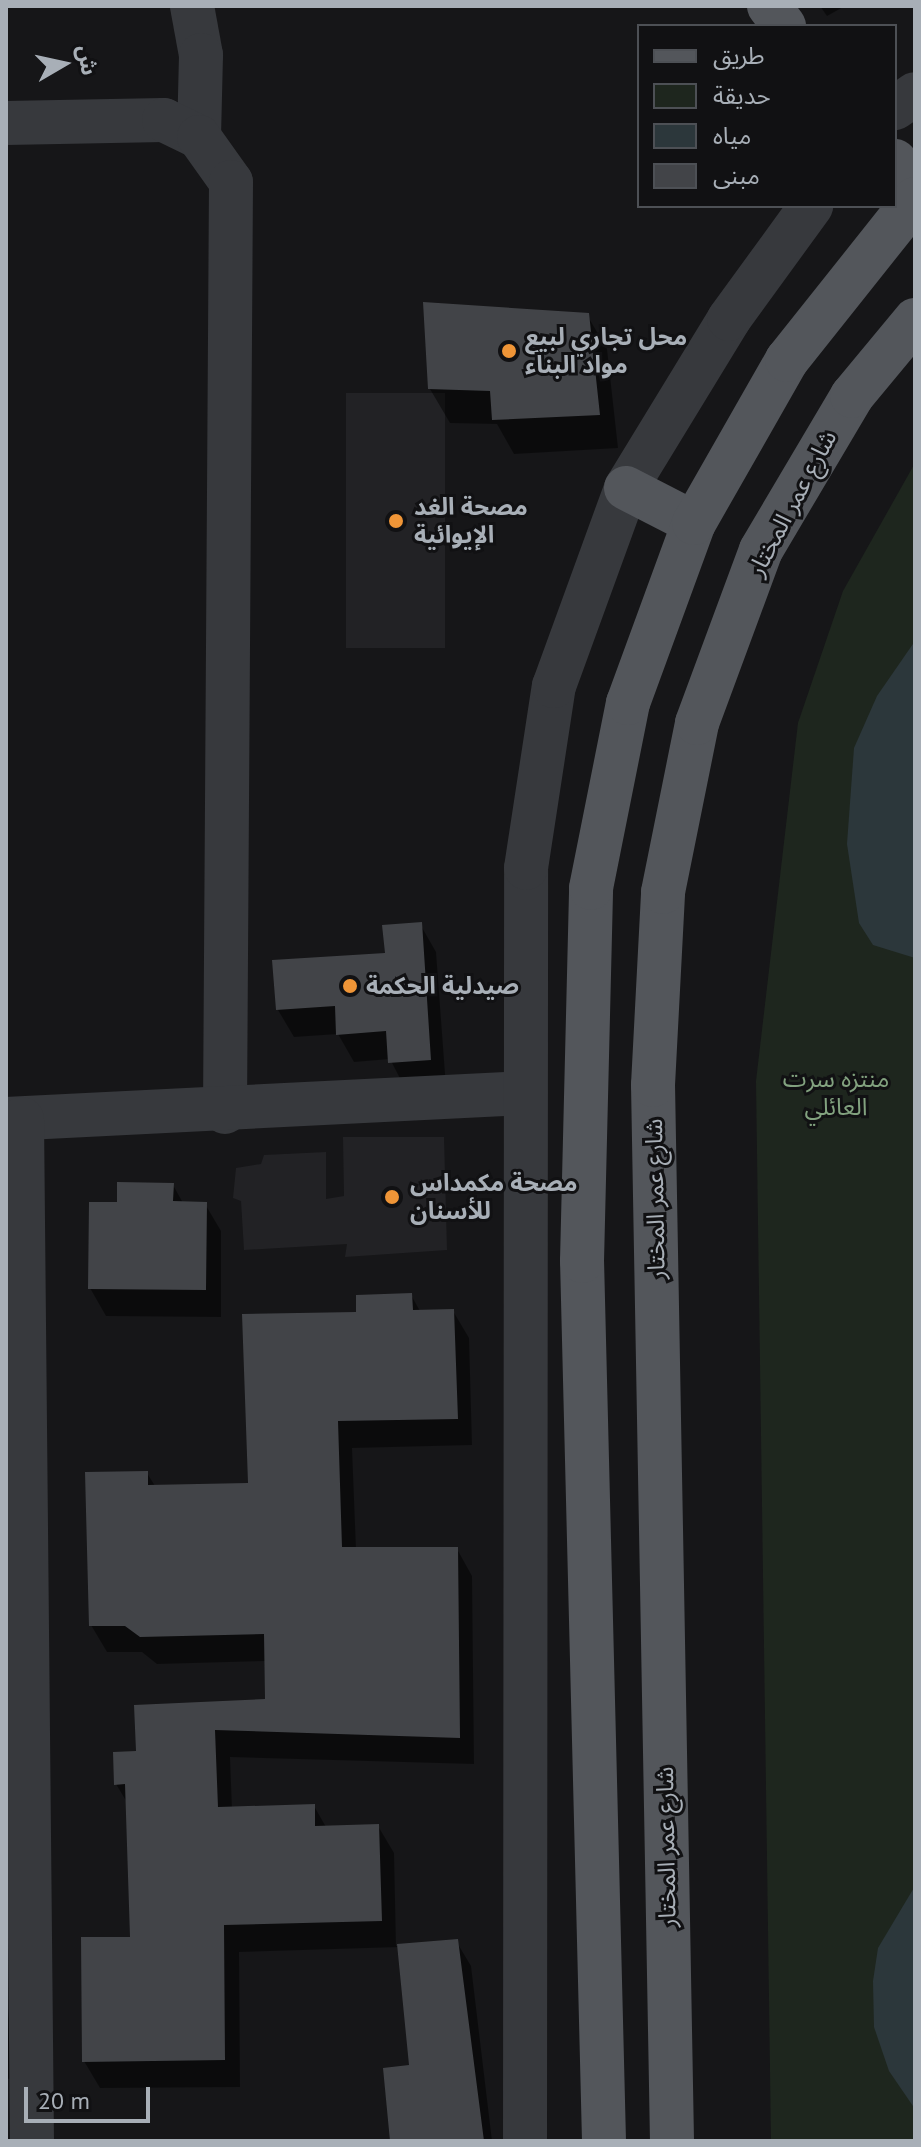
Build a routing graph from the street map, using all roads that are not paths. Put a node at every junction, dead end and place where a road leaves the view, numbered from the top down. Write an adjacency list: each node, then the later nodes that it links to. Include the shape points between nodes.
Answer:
1 (192, 6): 7 (street, via 201,55)
2 (769, 6): 3 (main road)
3 (782, 24)
4 (915, 94): 5 (street)
5 (897, 107)
6 (6, 123): 7 (street, via 164,120)
7 (199, 137): 16 (street, via 231,182)
8 (897, 163): 9 (main road)
9 (915, 185)
10 (915, 199): 14 (main road, via 787,360)
11 (810, 208): 13 (street, via 729,319)
12 (915, 320): 21 (main road, شارع عمر المختار, via 852,396 761,550 697,723 663,892 653,1085)
13 (626, 488): 14 (main road); 15 (street, via 554,686 526,868)
14 (694, 523): 20 (main road, via 628,703 591,888 582,1261)
15 (525, 1093): 16 (street); 19 (street)
16 (225, 1112): 17 (street)
17 (14, 1119): 18 (street)
18 (32, 2141)
19 (525, 2141)
20 (604, 2141)
21 (672, 2141)

